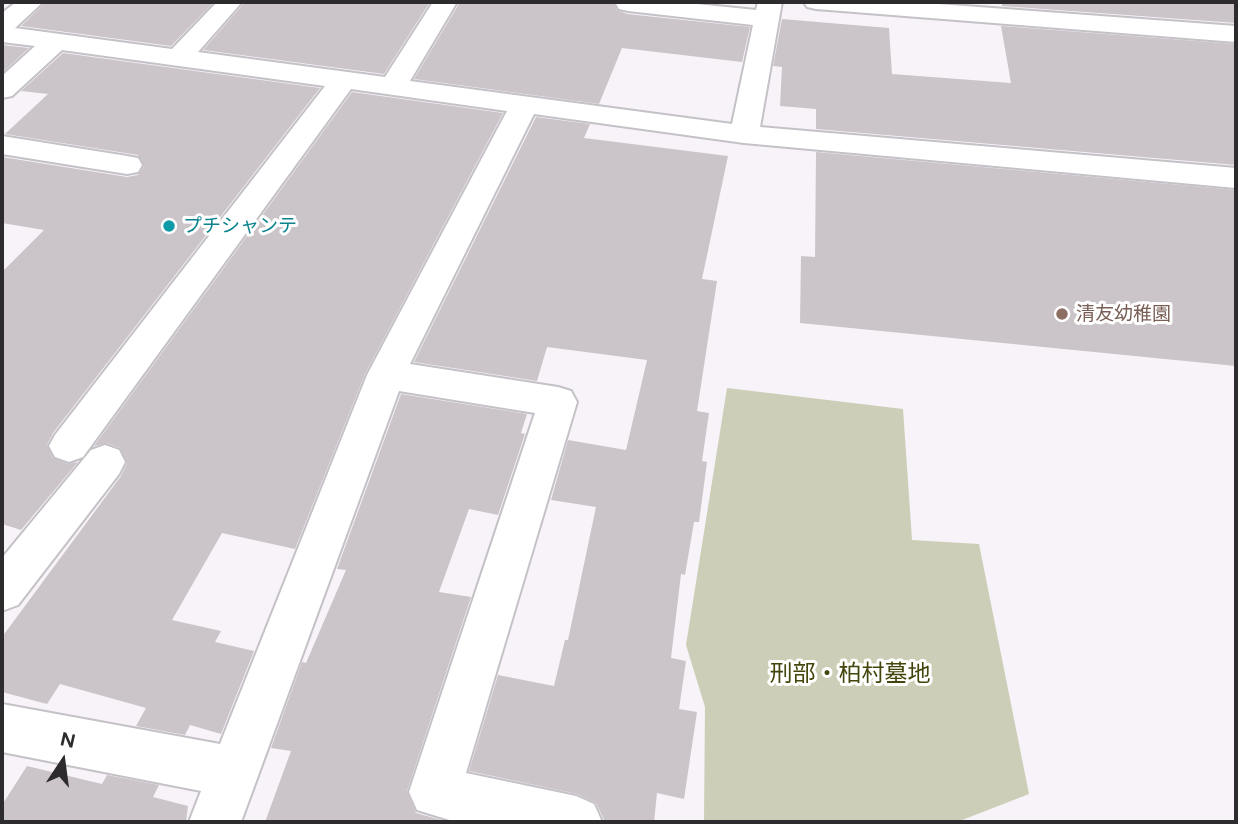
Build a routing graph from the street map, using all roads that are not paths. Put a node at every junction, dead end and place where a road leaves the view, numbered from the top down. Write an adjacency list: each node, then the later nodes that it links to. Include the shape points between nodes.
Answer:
1 (31, 2): 7 (street)
2 (230, 2): 11 (street)
3 (445, 2): 13 (street)
4 (816, 2): 9 (street)
5 (628, 4): 6 (street)
6 (769, 10): 16 (street)
7 (2, 26)
8 (2, 34): 10 (street)
9 (1236, 34)
10 (54, 43): 11 (street); 14 (street)
11 (177, 60): 12 (street)
12 (343, 81): 13 (street); 21 (street, via 87,454)
13 (392, 88): 15 (street)
14 (2, 90)
15 (524, 106): 16 (street); 20 (street)
16 (744, 134): 19 (street)
17 (2, 145): 18 (street)
18 (127, 165)
19 (1236, 178)
20 (386, 375): 23 (street); 25 (street, via 558,402 435,792)
21 (2, 592)
22 (2, 728): 23 (street)
23 (235, 772): 24 (street)
24 (215, 822)
25 (576, 822)

